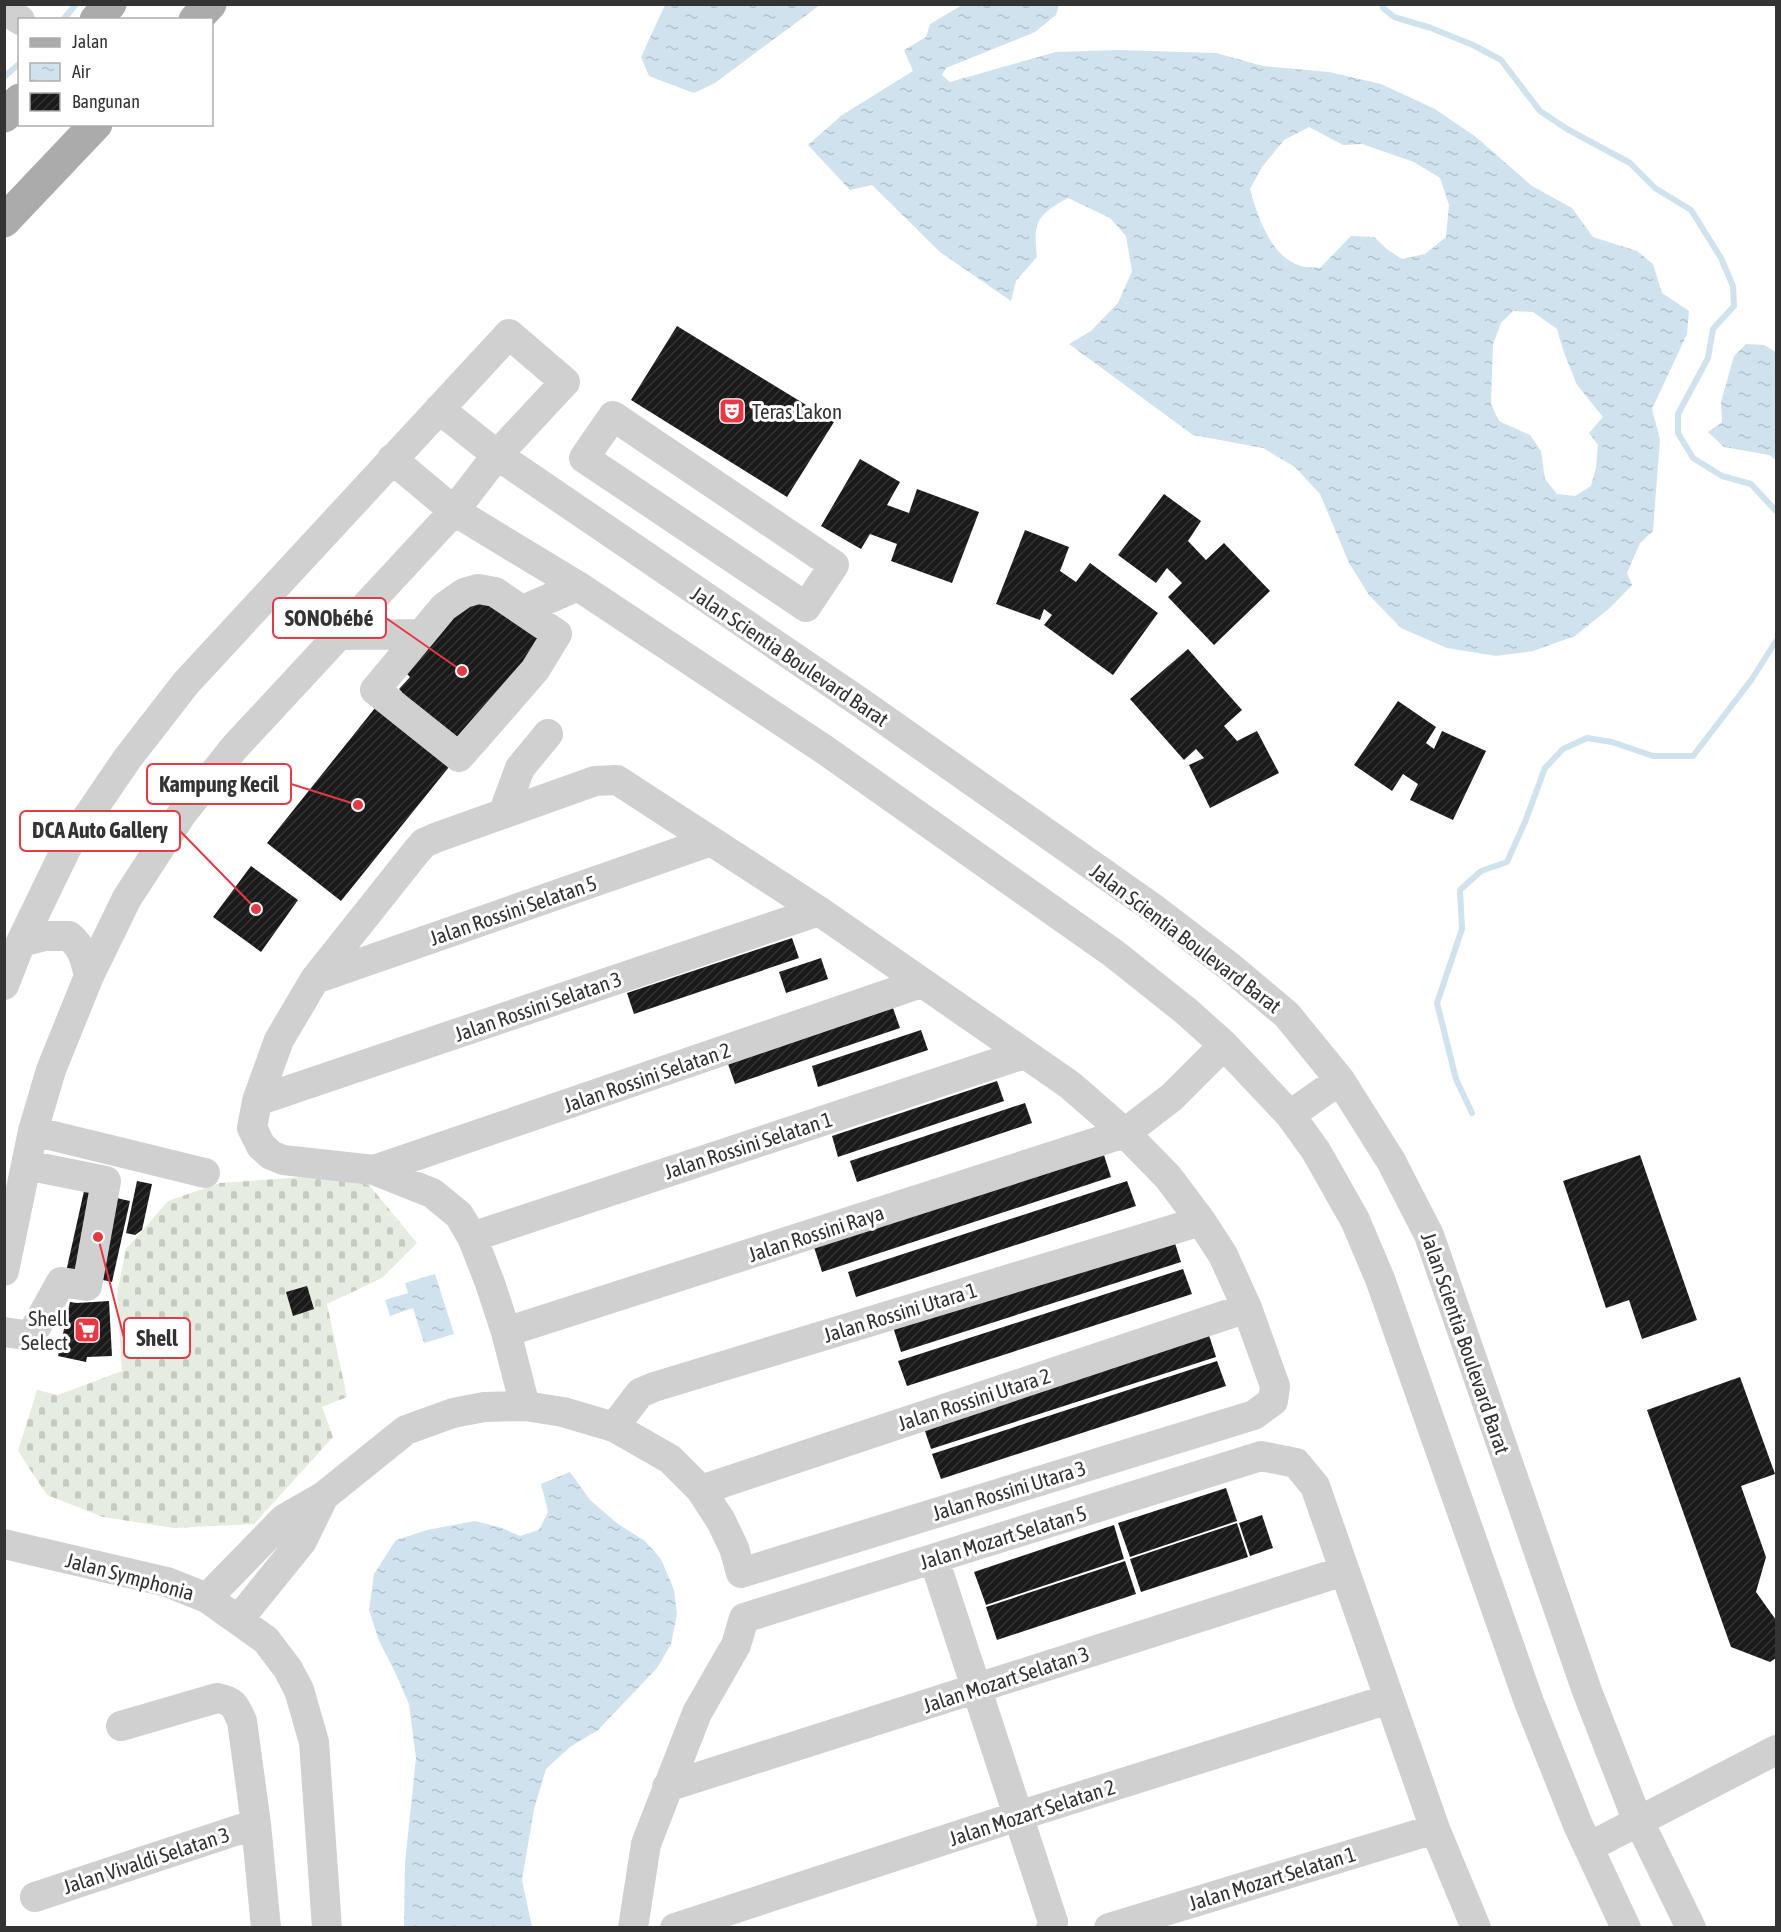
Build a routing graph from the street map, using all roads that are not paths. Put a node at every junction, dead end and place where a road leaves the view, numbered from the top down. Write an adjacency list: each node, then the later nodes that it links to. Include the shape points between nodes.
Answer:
1 (110, 4): 4 (main road)
2 (210, 4): 5 (main road)
3 (4, 9): 6 (street)
4 (98, 18)
5 (197, 18)
6 (18, 19)
7 (18, 102): 8 (main road)
8 (4, 116)
9 (94, 126): 10 (main road)
10 (4, 221)
11 (439, 409): 12 (street, Jalan Scientia Boulevard Barat); 12 (street, via 509,334 565,382); 13 (street)
12 (497, 455): 14 (street); 18 (street, Jalan Scientia Boulevard Barat)
13 (393, 459): 14 (street); 26 (street, via 186,683 127,759 67,848)
14 (454, 511): 16 (street); 20 (street)
15 (768, 582): 15 (street, via 584,458 613,416 834,565 806,607); 18 (street)
16 (578, 586): 17 (street); 31 (street, via 825,750 1104,946)
17 (523, 610): 19 (street, via 495,592 478,589 464,593 444,607); 19 (street, via 557,634 535,670 459,757 375,690)
18 (741, 622): 33 (street, Jalan Scientia Boulevard Barat, via 1092,865 1230,967 1287,1015)
19 (421, 633): 20 (street); 21 (street)
20 (339, 635): 27 (street, via 234,748 181,815 127,898)
21 (378, 658)
22 (548, 734): 23 (street, via 520,768)
23 (503, 814): 24 (street, via 595,781 617,780); 28 (street, via 424,843)
24 (711, 841): 25 (street); 28 (street, Jalan Rossini Selatan 5)
25 (819, 911): 29 (street); 34 (street, Jalan Rossini Selatan 3)
26 (21, 942): 27 (street, via 69,936 79,944); 30 (street)
27 (89, 976): 36 (street, via 51,1070)
28 (315, 979): 34 (street, via 279,1040)
29 (921, 983): 32 (street); 39 (street, Jalan Rossini Selatan 2)
30 (4, 985)
31 (1224, 1045): 35 (street); 37 (street, via 1172,1097)
32 (1024, 1054): 37 (street, via 1070,1085); 42 (street, Jalan Rossini Selatan 1)
33 (1340, 1080): 35 (street); 62 (street, Jalan Scientia Boulevard Barat, via 1391,1161 1430,1235 1587,1691)
34 (257, 1101): 39 (street, via 252,1128 271,1155 284,1160)
35 (1290, 1115): 65 (street, via 1316,1151 1355,1220 1376,1269 1528,1702)
36 (33, 1131): 38 (street); 40 (street)
37 (1125, 1134): 41 (street, via 1168,1177); 46 (street, Jalan Rossini Raya)
38 (26, 1165): 43 (street); 45 (street, via 106,1181 87,1286 61,1282 31,1336)
39 (374, 1170): 42 (street, via 432,1192 459,1215)
40 (205, 1173)
41 (1202, 1221): 44 (street, via 1223,1255); 48 (street, Jalan Rossini Utara 1, via 654,1387 640,1393)
42 (472, 1237): 46 (street)
43 (4, 1271)
44 (1246, 1308): 49 (street, Jalan Rossini Utara 2); 49 (street, Jalan Rossini Utara 3, via 1275,1386 1273,1401 1254,1415 741,1573 721,1521)
45 (4, 1332)
46 (506, 1332): 47 (street)
47 (525, 1406): 48 (street); 50 (street, via 453,1413 406,1430)
48 (614, 1427): 49 (street, via 670,1459)
49 (700, 1490)
50 (324, 1496): 54 (street, via 284,1519); 55 (street, via 302,1541)
51 (4, 1544): 54 (street, Jalan Symphonia, via 168,1582)
52 (934, 1559): 53 (street, Jalan Mozart Selatan 5, via 1261,1456 1296,1463 1315,1486); 56 (street); 60 (street, Jalan Mozart Selatan 5, via 744,1618 736,1646 696,1713)
53 (1344, 1571): 56 (street, Jalan Mozart Selatan 3); 57 (street)
54 (207, 1598): 55 (street, Jalan Symphonia)
55 (239, 1619): 69 (street, Jalan Symphonia, via 266,1640 288,1669 299,1690 314,1742)
56 (976, 1689): 60 (street, Jalan Mozart Selatan 3); 61 (street)
57 (1389, 1699): 61 (street, Jalan Mozart Selatan 2); 64 (street)
58 (122, 1726): 63 (street, via 217,1698 229,1700 242,1721)
59 (1776, 1750): 62 (street)
60 (667, 1787): 70 (street, via 646,1844)
61 (1018, 1815): 67 (street); 71 (street, Jalan Mozart Selatan 2)
62 (1639, 1821): 65 (street); 75 (street, Jalan Scientia Boulevard Barat)
63 (256, 1824): 66 (street, Jalan Vivaldi Selatan 3); 68 (street)
64 (1434, 1829): 72 (street, Jalan Mozart Selatan 1); 73 (street)
65 (1589, 1847): 74 (street)
66 (35, 1897)
67 (1055, 1926)
68 (267, 1928)
69 (327, 1928)
70 (633, 1928)
71 (675, 1928)
72 (1109, 1928)
73 (1476, 1928)
74 (1626, 1928)
75 (1691, 1928)

